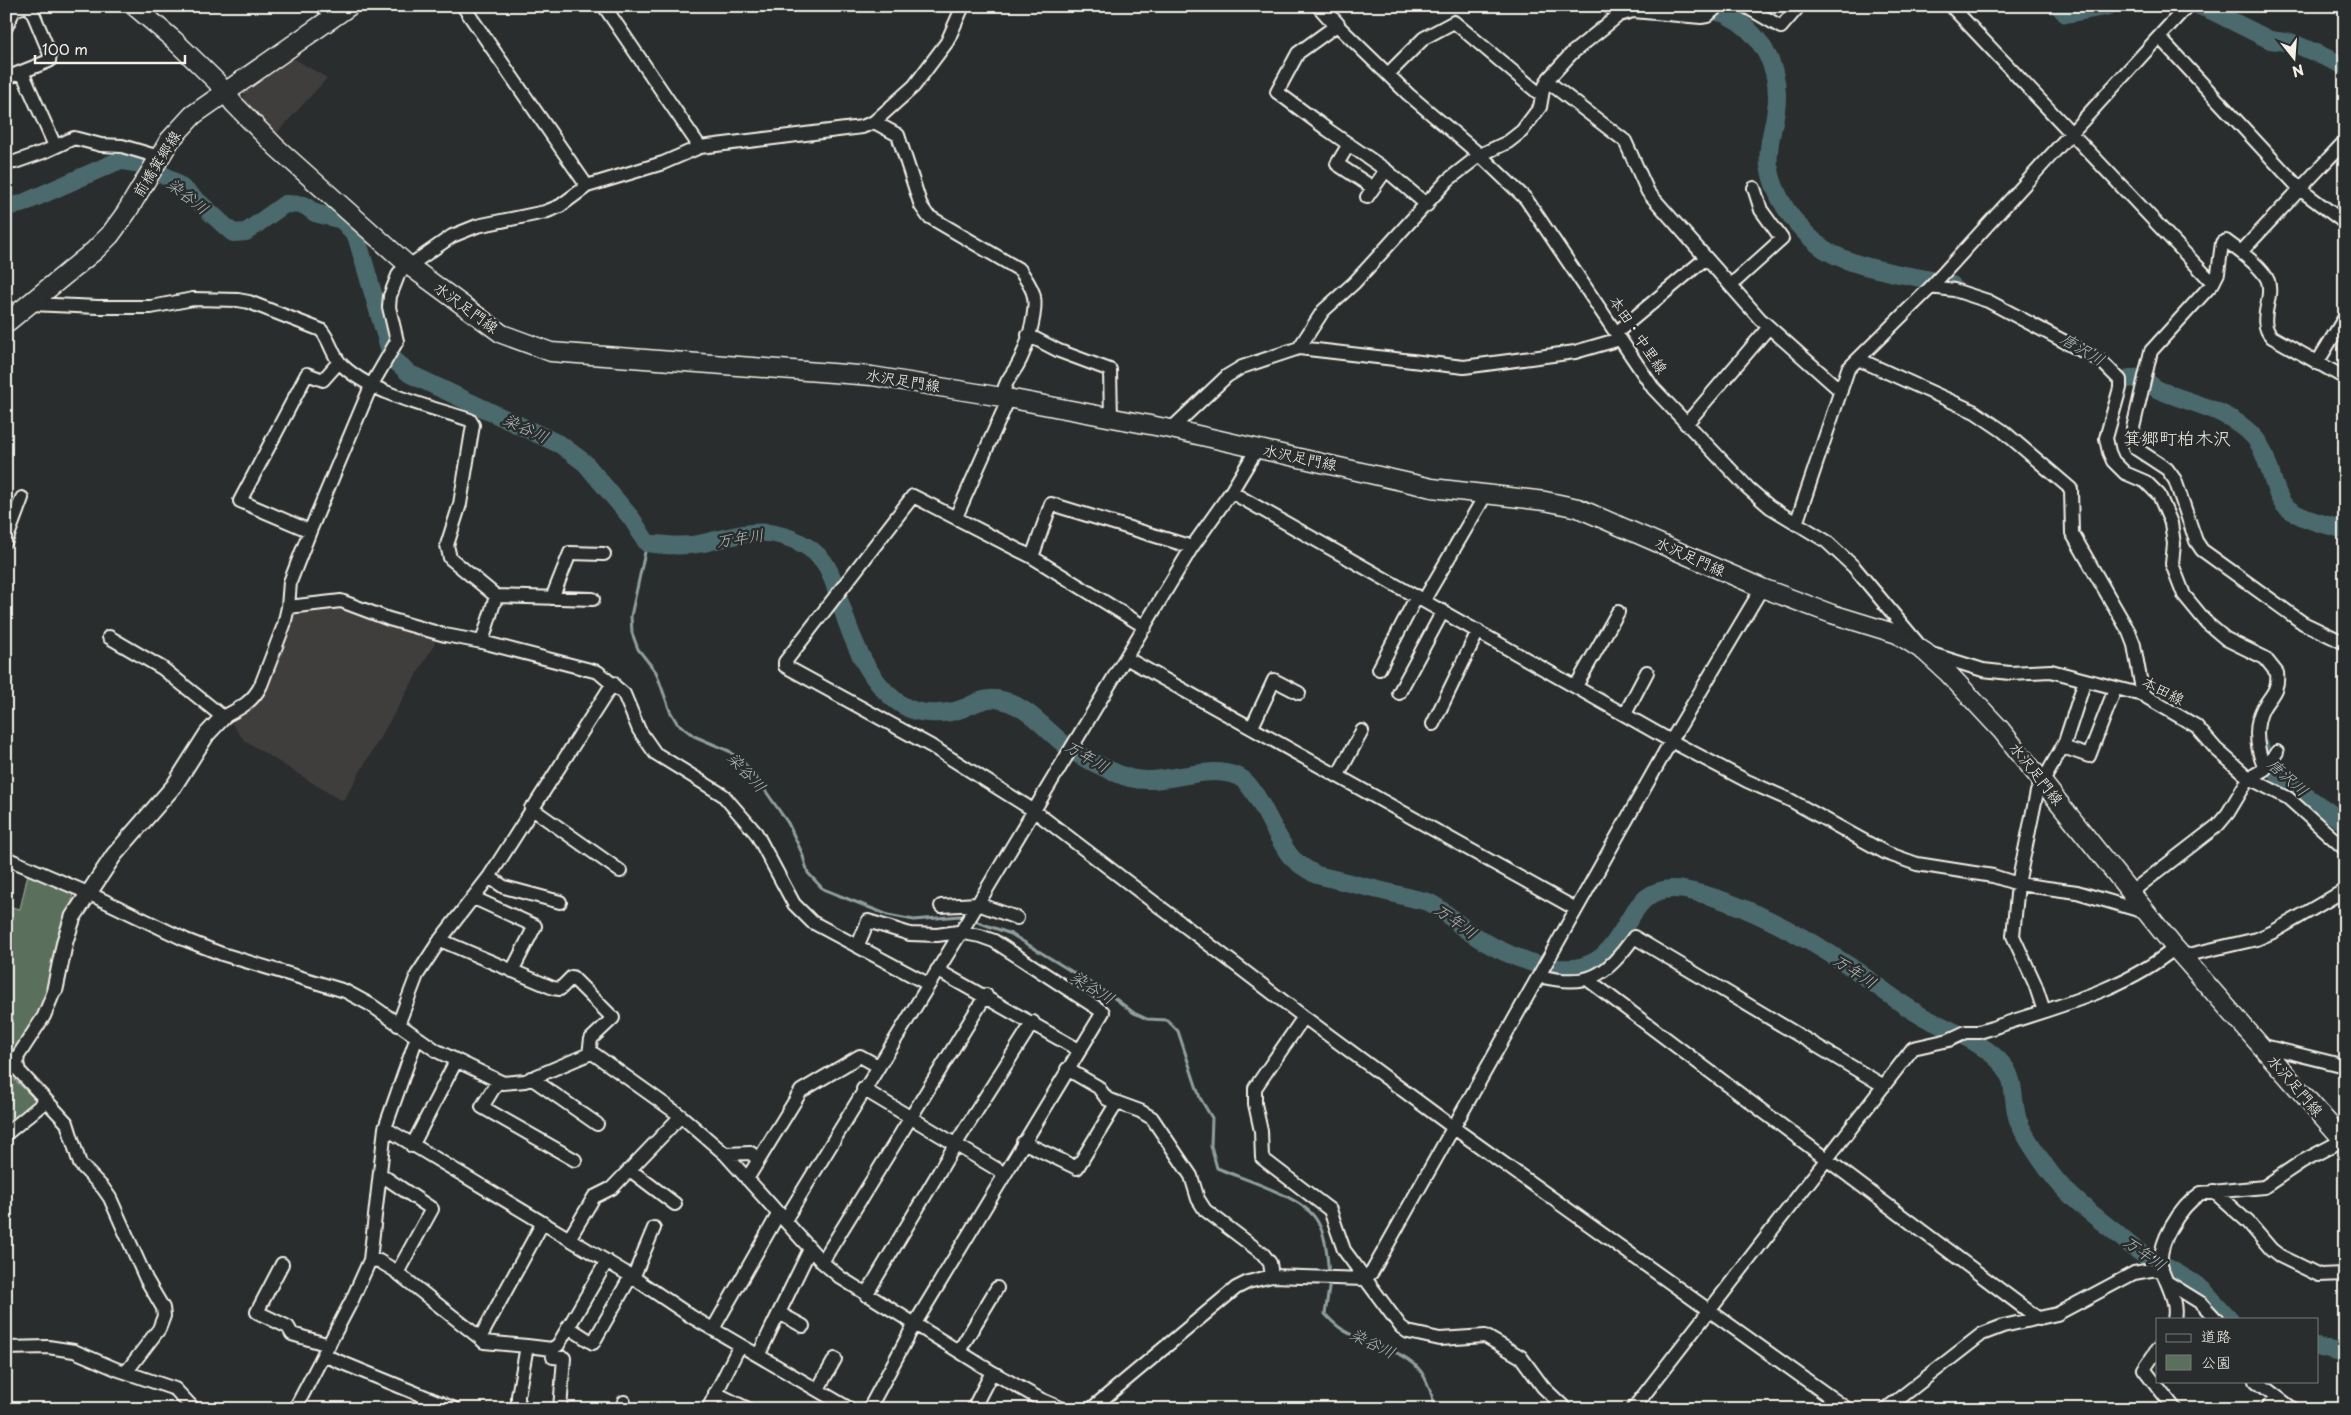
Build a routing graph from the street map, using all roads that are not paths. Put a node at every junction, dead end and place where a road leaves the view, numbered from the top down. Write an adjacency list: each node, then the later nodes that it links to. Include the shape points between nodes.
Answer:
1 (25, 6): 18 (street, via 14,10)
2 (30, 6): 20 (street, via 50,61)
3 (134, 6): 24 (main road, 水沢足門線, via 174,40)
4 (349, 6): 15 (main road, 前橋箕郷線)
5 (463, 6): 36 (street)
6 (604, 6): 31 (street)
7 (963, 6): 26 (street, via 947,42 914,86)
8 (1320, 6): 17 (street)
9 (1607, 6): 16 (street)
10 (1718, 6): 16 (street, via 1701,18)
11 (1745, 6): 12 (street, via 1781,27)
12 (1798, 6)
13 (1951, 6): 27 (street)
14 (2186, 8): 19 (street)
15 (327, 12): 24 (main road, 前橋箕郷線)
16 (1625, 12): 23 (street, via 1572,53)
17 (1337, 24): 21 (street, 本田・中里線); 29 (street, via 1298,53 1277,92)
18 (6, 27)
19 (2159, 37): 27 (street); 38 (street)
20 (22, 72): 22 (street); 30 (street)
21 (1388, 74): 25 (street, via 1424,38 1454,22); 32 (street, 本田・中里線)
22 (6, 78)
23 (1547, 81): 25 (street); 42 (street, via 1625,141 1648,192)
24 (225, 92): 33 (main road, 前橋箕郷線, via 178,129); 43 (main road, 水沢足門線, via 276,147)
25 (1542, 96): 32 (street, via 1540,107 1522,131 1508,142)
26 (874, 122): 31 (street, via 862,127); 50 (street, via 898,135 921,206 928,216 1020,270 1034,296)
27 (2073, 132): 44 (street); 46 (street)
28 (2345, 141): 38 (street)
29 (1349, 144): 35 (street); 35 (street, via 1337,164 1370,192)
30 (55, 146): 33 (street, via 74,138 122,146); 34 (street)
31 (700, 147): 36 (street, via 663,163)
32 (1480, 155): 39 (street, via 1448,180); 51 (street, 本田・中里線, via 1526,199)
33 (158, 159): 47 (main road, 前橋箕郷線, via 110,235)
34 (6, 163)
35 (1386, 170): 39 (street)
36 (587, 186): 43 (street, via 560,206 545,212 477,226 452,236)
37 (1754, 188): 45 (street, via 1761,210 1782,239)
38 (2301, 190): 40 (street); 41 (street)
39 (1426, 205): 52 (street, via 1324,312)
40 (2345, 223)
41 (2241, 252): 44 (street, via 2226,241 2222,243 2218,273); 55 (street, via 2268,279 2267,332)
42 (1706, 258): 45 (street); 51 (street)
43 (408, 265): 57 (street, via 399,273 390,296 396,341); 59 (main road, 水沢足門線, via 502,334 551,352 872,376)
44 (2213, 283): 86 (street, via 2151,351 2133,428 2135,448 2167,469 2175,480 2202,550 2303,623)
45 (1731, 285): 49 (street)
46 (1932, 286): 53 (street); 106 (street, via 1988,301 2101,361 2120,380 2106,438 2109,452 2124,473 2146,482 2159,495 2171,523 2172,564 2184,594 2207,623 2220,634 2265,658 2277,673 2276,688 2262,710 2256,738)
47 (15, 314): 54 (street, via 142,307 193,299 248,302 321,330)
48 (2345, 317): 55 (street)
49 (1769, 327): 58 (street); 61 (street)
50 (1028, 335): 59 (street, via 1020,360 1006,381); 60 (street, via 1059,351 1110,370)
51 (1618, 336): 52 (street, via 1575,352 1464,367); 61 (street, 本田・中里線, via 1654,388)
52 (1299, 348): 62 (street, via 1242,367 1227,376)
53 (1858, 359): 58 (street, via 1848,369); 97 (street, via 1975,412 2003,431 2071,489 2072,533 2129,632)
54 (339, 362): 57 (street); 69 (street, via 323,380 307,374 240,501)
55 (2317, 363): 56 (street)
56 (2345, 378)
57 (371, 386): 69 (street); 75 (street, via 470,420 473,426 460,504 447,546 450,558)
58 (1841, 390): 68 (street)
59 (1006, 398): 60 (main road, 水沢足門線); 67 (street)
60 (1111, 419): 62 (main road, 水沢足門線)
61 (1686, 424): 68 (street, 本田・中里線, via 1748,488)
62 (1171, 429): 63 (main road, 水沢足門線)
63 (1257, 449): 64 (street); 65 (main road, 水沢足門線, via 1432,488)
64 (1231, 492): 71 (street); 77 (street)
65 (1486, 494): 74 (main road, 水沢足門線, via 1578,508); 77 (street)
66 (22, 498): 70 (street)
67 (956, 517): 73 (street); 111 (street, via 912,496 785,666 930,746)
68 (1796, 524): 87 (street, 本田・中里線, via 1826,541 1854,567)
69 (310, 531): 79 (street, via 290,582)
70 (6, 541)
71 (1192, 547): 73 (street, via 1051,504); 82 (street)
72 (604, 554): 76 (street, via 570,553)
73 (1032, 557): 82 (street)
74 (1762, 588): 87 (main road, 水沢足門線, via 1897,634); 103 (street)
75 (496, 596): 76 (street); 85 (street)
76 (552, 598): 78 (street)
77 (1421, 598): 80 (street); 89 (street)
78 (593, 599)
79 (288, 607): 85 (street, via 341,601 389,619); 99 (street, via 256,695 239,710)
80 (1443, 611): 83 (street); 96 (street)
81 (1618, 612): 93 (street)
82 (1145, 627): 88 (street)
83 (1478, 631): 93 (street); 100 (street)
84 (109, 637): 99 (street, via 162,668)
85 (482, 642): 92 (street, via 598,672)
86 (2345, 643)
87 (1925, 652): 91 (street, 本田線, via 1998,673 2051,671); 109 (main road, 水沢足門線)
88 (1126, 658): 101 (street); 111 (street)
89 (1379, 669)
90 (1647, 672): 98 (street)
91 (2085, 680): 94 (street, 本田線); 104 (street)
92 (613, 682): 110 (street); 129 (street, via 624,694 639,730 655,752 723,796 756,833 801,914)
93 (1576, 686): 98 (street)
94 (2115, 689): 97 (street, 本田線); 104 (street, via 2089,756)
95 (1299, 693): 101 (street, via 1274,680)
96 (1399, 693)
97 (2142, 696): 108 (street, 本田線, via 2196,726)
98 (1625, 714): 103 (street)
99 (223, 718): 118 (street, via 207,734 174,786 114,855)
100 (1433, 724)
101 (1252, 726): 107 (street)
102 (1362, 731): 107 (street)
103 (1671, 741): 116 (street, via 1790,800 1886,854 1917,864 1993,876); 124 (street)
104 (2062, 747): 109 (street)
105 (2277, 752): 106 (street)
106 (2265, 769): 108 (street)
107 (1338, 775): 124 (street)
108 (2249, 778): 112 (street, 本田線, via 2288,798); 119 (street, via 2218,825)
109 (2042, 780): 116 (street, via 2036,792); 119 (main road, 水沢足門線)
110 (531, 808): 114 (street); 115 (street)
111 (1033, 810): 123 (street); 139 (street)
112 (2345, 849)
113 (6, 858): 118 (street)
114 (620, 871)
115 (489, 877): 120 (street); 121 (street, via 504,887)
116 (2018, 884): 125 (street, via 2077,892); 138 (street, via 2013,936)
117 (2345, 890): 130 (street, via 2257,939)
118 (88, 893): 136 (street, via 73,916); 141 (street, via 222,954 344,991 371,1005)
119 (2130, 893): 125 (main road, 水沢足門線)
120 (474, 898): 128 (street); 132 (street, via 536,926)
121 (560, 902)
122 (941, 906): 123 (street)
123 (975, 908): 126 (street); 127 (street)
124 (1576, 909): 133 (street)
125 (2145, 912): 130 (main road, 水沢足門線)
126 (1017, 918)
127 (963, 928): 129 (street, via 924,936 868,921); 131 (street); 144 (street, via 994,941 1103,1012)
128 (440, 940): 132 (street); 141 (street, via 416,975)
129 (858, 945): 135 (street)
130 (2179, 952): 138 (street, via 2101,991); 143 (main road, 水沢足門線)
131 (936, 970): 135 (street); 137 (street)
132 (512, 971): 145 (street, via 557,989 572,976 613,1018 591,1040)
133 (1538, 976): 134 (street, via 1573,982); 160 (street)
134 (1587, 979): 152 (street, via 1612,966 1634,937); 169 (street)
135 (928, 984): 147 (street)
136 (55, 989): 154 (street, via 44,1016 18,1056 17,1063 19,1071)
137 (986, 995): 140 (street); 157 (street)
138 (2044, 1011): 152 (street, via 1979,1032 1966,1032 1949,1040 1913,1048)
139 (1304, 1017): 160 (street); 190 (street, via 1255,1088 1261,1154 1265,1162 1330,1210 1344,1250)
140 (1033, 1022): 144 (street); 164 (street)
141 (398, 1025): 142 (street)
142 (417, 1037): 146 (street); 159 (street)
143 (2260, 1045): 148 (street); 162 (main road, 水沢足門線)
144 (1079, 1050): 149 (street)
145 (588, 1054): 150 (street); 156 (street, via 594,1054)
146 (456, 1061): 151 (street); 165 (street)
147 (878, 1066): 153 (street); 168 (street, via 860,1056 801,1091)
148 (2345, 1066)
149 (1067, 1069): 155 (street, via 1098,1087 1106,1100); 163 (street)
150 (531, 1078): 151 (street, via 513,1083); 158 (street)
151 (498, 1081): 167 (street, via 482,1107)
152 (1884, 1086): 169 (street)
153 (863, 1089): 157 (street); 176 (street)
154 (46, 1101): 161 (street); 213 (street, via 67,1123 80,1164 110,1198 146,1279 163,1308 159,1329)
155 (1116, 1104): 163 (street, via 1077,1168); 188 (street, via 1152,1118 1191,1176 1205,1210 1263,1254 1270,1263)
156 (681, 1116): 166 (street); 170 (street)
157 (911, 1117): 164 (street); 183 (street)
158 (597, 1124)
159 (385, 1128): 165 (street); 171 (street)
160 (1454, 1128): 190 (street); 194 (street)
161 (6, 1134)
162 (2343, 1137): 174 (street, via 2264,1187)
163 (1023, 1142): 172 (street)
164 (955, 1145): 172 (street); 193 (street)
165 (412, 1146): 177 (street)
166 (725, 1154): 168 (street, via 750,1153); 173 (street)
167 (575, 1160)
168 (758, 1160): 173 (street)
169 (1828, 1160): 194 (street); 198 (street)
170 (630, 1170): 175 (street); 179 (street, via 612,1188 594,1197)
171 (380, 1174): 181 (street); 186 (street, via 432,1209)
172 (1005, 1174): 199 (street)
173 (747, 1179): 176 (street)
174 (2213, 1191): 185 (street, via 2201,1193 2182,1212 2164,1240); 187 (street, via 2280,1256 2319,1275)
175 (675, 1204)
176 (782, 1216): 180 (street); 202 (street)
177 (542, 1224): 179 (street); 203 (street)
178 (654, 1228): 189 (street)
179 (569, 1239): 182 (street)
180 (810, 1249): 183 (street); 195 (street)
181 (370, 1260): 186 (street, via 379,1261); 208 (street)
182 (606, 1261): 189 (street); 201 (street)
183 (822, 1262): 193 (street)
184 (282, 1264): 208 (street, via 257,1312)
185 (2162, 1268): 191 (street); 198 (street, via 2134,1273 2065,1310)
186 (398, 1273): 203 (street)
187 (2345, 1274)
188 (1272, 1276): 190 (street); 230 (street, via 1236,1288)
189 (632, 1277): 201 (street, via 593,1343); 202 (street)
190 (1365, 1279): 231 (street, via 1408,1332 1440,1339 1485,1336 1521,1357 1543,1387)
191 (2167, 1282): 196 (street); 197 (street, via 2201,1303)
192 (997, 1288): 209 (street)
193 (866, 1295): 199 (street)
194 (1709, 1311): 232 (street); 233 (street)
195 (779, 1313): 200 (street); 211 (street)
196 (2174, 1318)
197 (2215, 1318)
198 (2039, 1319): 234 (street, via 1982,1334)
199 (914, 1325): 209 (street); 227 (street)
200 (803, 1326)
201 (568, 1327): 207 (street)
202 (713, 1329): 204 (street)
203 (480, 1338): 205 (street, via 484,1342)
204 (740, 1345): 211 (street); 217 (street)
205 (527, 1346): 207 (street); 222 (street)
206 (6, 1348): 213 (street, via 61,1348)
207 (552, 1349): 223 (street, via 552,1357 564,1358)
208 (326, 1350): 220 (street); 221 (street)
209 (959, 1351): 214 (street)
210 (2156, 1351): 235 (street, via 2144,1369)
211 (759, 1354): 216 (street)
212 (835, 1359): 216 (street)
213 (127, 1372): 219 (street, via 175,1388)
214 (992, 1372): 228 (street); 229 (street)
215 (2257, 1382): 218 (street)
216 (818, 1389): 226 (street)
217 (716, 1393): 224 (street); 225 (street)
218 (2276, 1398): 236 (street); 237 (street)
219 (193, 1409)
220 (295, 1409)
221 (455, 1409)
222 (518, 1409)
223 (560, 1409)
224 (708, 1409)
225 (748, 1409)
226 (850, 1409)
227 (869, 1409)
228 (973, 1409)
229 (1063, 1409)
230 (1091, 1409)
231 (1566, 1409)
232 (1633, 1409)
233 (1847, 1409)
234 (1886, 1409)
235 (2175, 1409)
236 (2266, 1409)
237 (2293, 1409)

